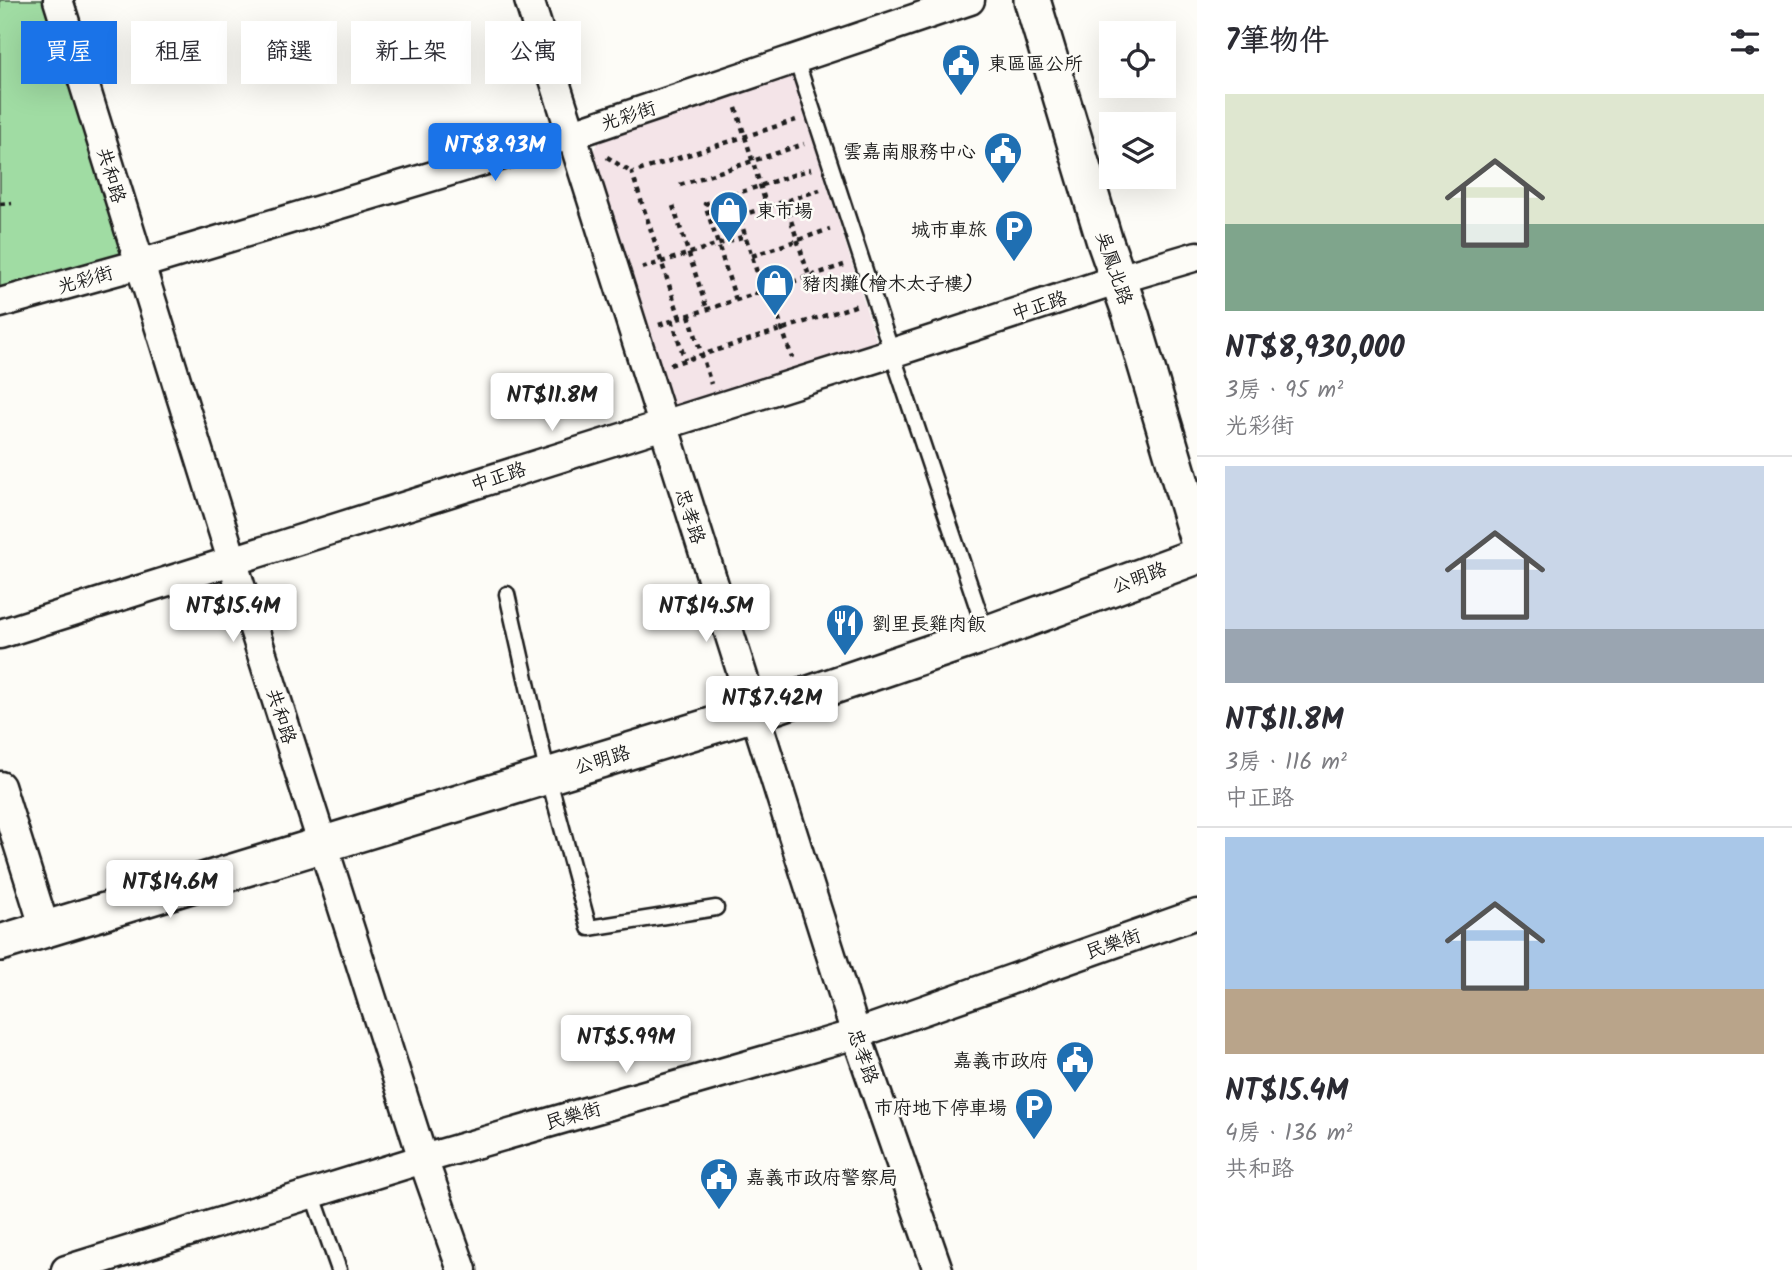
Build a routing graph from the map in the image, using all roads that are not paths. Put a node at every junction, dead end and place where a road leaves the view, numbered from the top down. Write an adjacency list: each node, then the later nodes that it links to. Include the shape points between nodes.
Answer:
1 (58, 0): 8 (street, 共和路)
2 (529, 0): 6 (street, 忠孝路)
3 (970, 0): 5 (street, 光彩街)
4 (1032, 0): 9 (street, 吳鳳北路)
5 (796, 59): 6 (street, 光彩街); 11 (lane)
6 (570, 135): 8 (street, 光彩街); 12 (street, 忠孝路)
7 (1197, 257): 9 (street, 中正路)
8 (140, 264): 10 (street, 光彩街); 15 (street, 共和路)
9 (1119, 279): 11 (street, 中正路); 13 (street, 吳鳳北路)
10 (0, 303)
11 (892, 353): 12 (street, 中正路); 18 (lane)
12 (662, 424): 15 (street, 中正路); 19 (street, 忠孝路)
13 (1197, 537)
14 (1197, 556): 18 (street, 公明路)
15 (232, 560): 17 (street, 中正路); 22 (street, 共和路)
16 (507, 594): 20 (lane)
17 (0, 634)
18 (986, 634): 19 (street, 公明路)
19 (754, 713): 20 (street, 公明路); 27 (street, 忠孝路)
20 (548, 776): 22 (street, 公明路); 23 (lane, via 589,928)
21 (0, 786): 25 (street)
22 (323, 844): 25 (street, 公明路); 28 (street, 共和路)
23 (716, 908)
24 (1197, 914): 27 (street, 民樂街)
25 (45, 929): 26 (street, 公明路)
26 (0, 943)
27 (856, 1034): 28 (street, 民樂街); 33 (street, 忠孝路)
28 (423, 1158): 29 (street, 民樂街); 32 (street, 共和路)
29 (312, 1194): 30 (street, 民樂街); 31 (lane)
30 (66, 1270)
31 (339, 1270)
32 (461, 1270)
33 (938, 1270)

